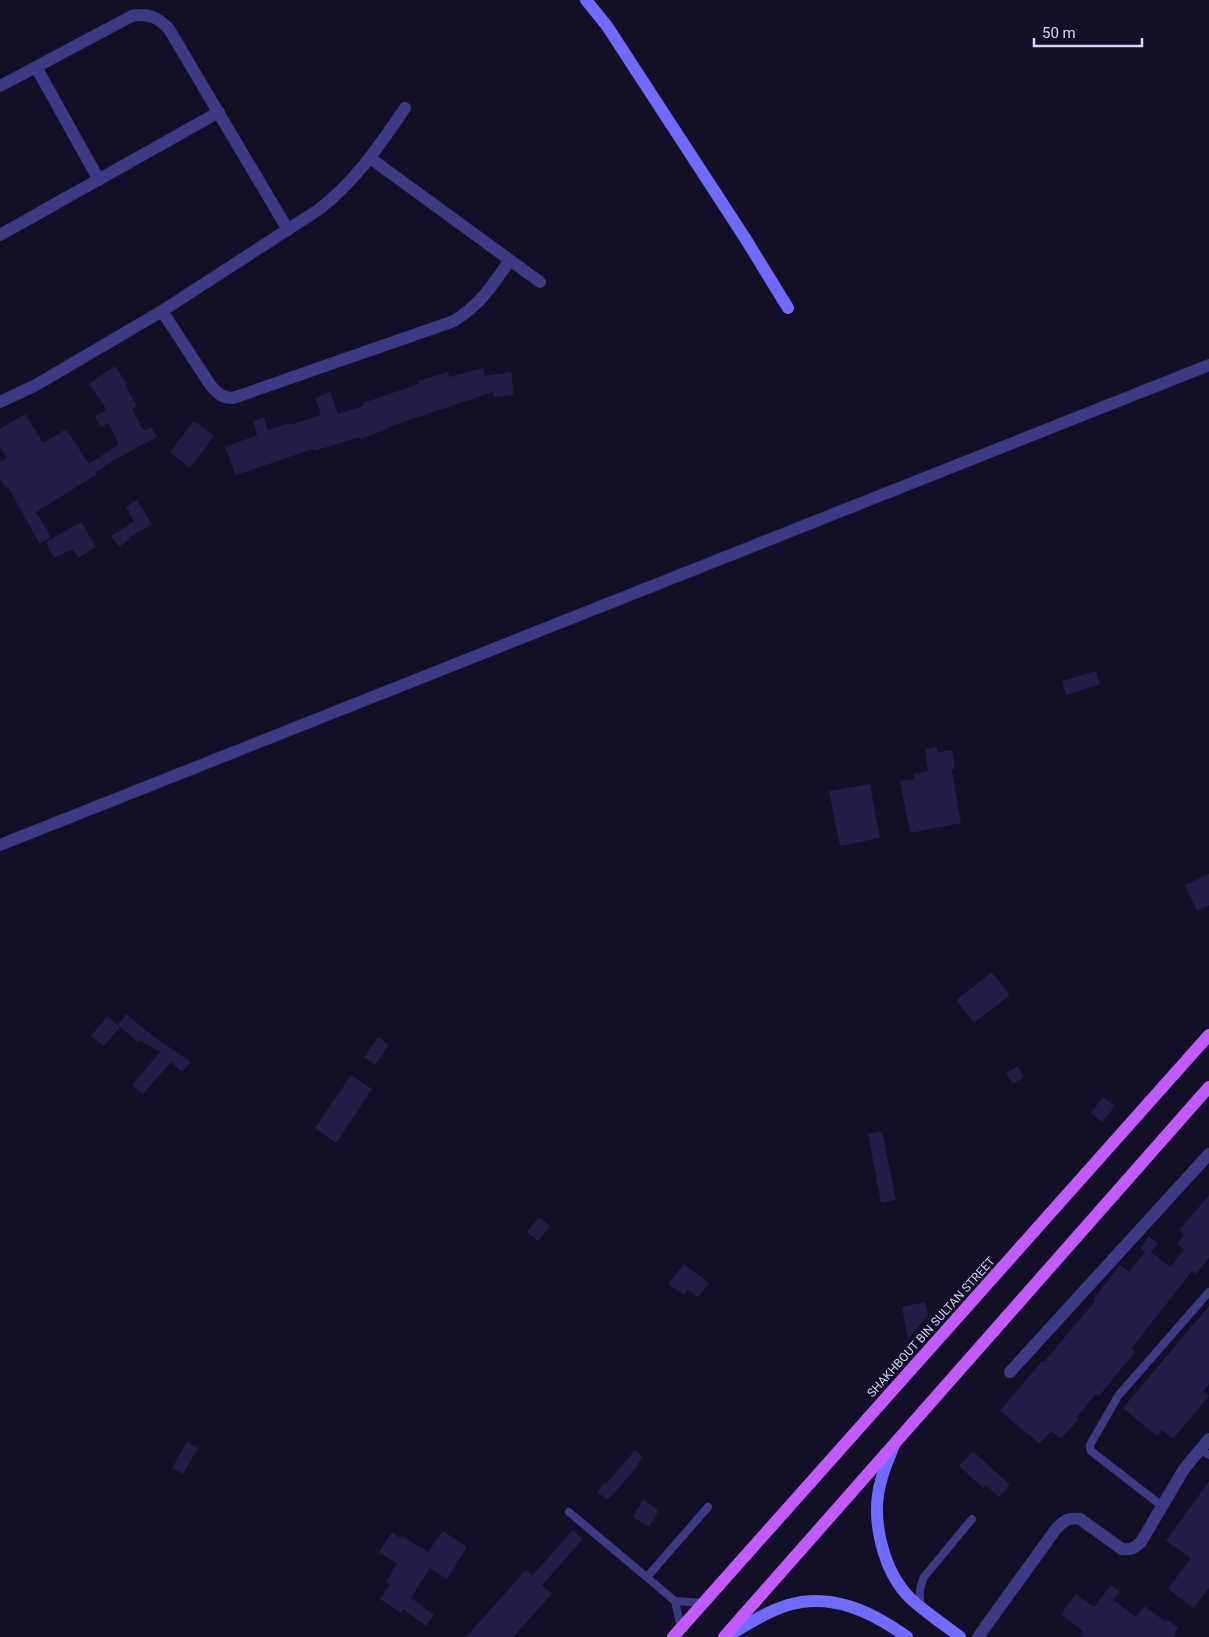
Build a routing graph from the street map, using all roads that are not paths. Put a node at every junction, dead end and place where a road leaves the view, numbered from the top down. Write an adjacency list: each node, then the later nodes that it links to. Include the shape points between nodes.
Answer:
1 (586, 0): 12 (street, via 612,34)
2 (36, 67): 3 (street); 5 (street, via 132,16 150,15 170,29); 7 (street)
3 (0, 86)
4 (405, 108): 6 (street)
5 (219, 112): 7 (street); 8 (street)
6 (370, 158): 8 (street, via 337,195); 10 (street)
7 (99, 180): 9 (street)
8 (288, 230): 13 (street)
9 (0, 235)
10 (510, 260): 11 (street); 13 (street, via 485,296 454,322 234,398 226,398 211,386)
11 (540, 282)
12 (788, 308)
13 (162, 311): 15 (street, via 36,385)
14 (1209, 365): 16 (street)
15 (0, 402)
16 (0, 845)
17 (1209, 1034): 30 (main road, SHAKHBOUT BIN SULTAN STREET)
18 (1209, 1087): 22 (main road)
19 (1209, 1154): 21 (street)
20 (1209, 1292): 24 (lane, via 1118,1396 1090,1445 1091,1451)
21 (1010, 1372)
22 (895, 1443): 31 (street, via 880,1480 877,1500 882,1548 899,1585); 33 (main road)
23 (1206, 1448): 24 (street, via 1184,1469)
24 (1162, 1506): 36 (street, via 1141,1542 1129,1550 1122,1549 1080,1519 1065,1520)
25 (708, 1507): 28 (lane)
26 (569, 1512): 28 (lane)
27 (972, 1519): 31 (lane, via 924,1577 919,1595)
28 (647, 1577): 29 (lane)
29 (675, 1601): 30 (lane); 32 (lane)
30 (703, 1603): 32 (main road, SHAKHBOUT BIN SULTAN STREET)
31 (922, 1607): 35 (street)
32 (677, 1633)
33 (725, 1637): 34 (street, via 759,1617 789,1605 814,1601 866,1611)
34 (907, 1637)
35 (960, 1637)
36 (978, 1637)

